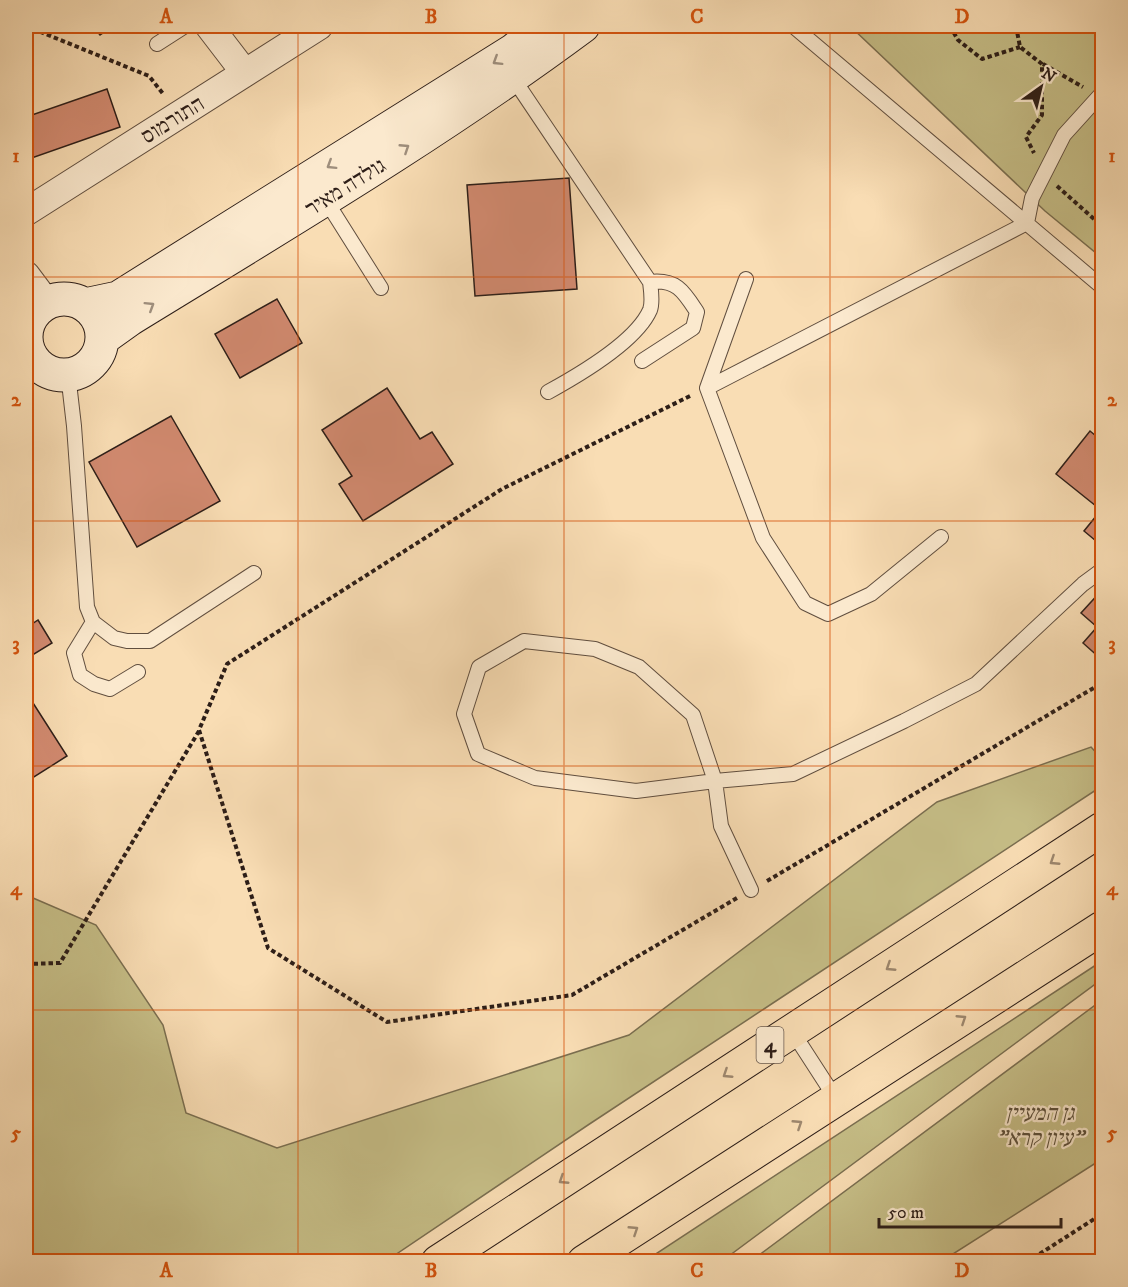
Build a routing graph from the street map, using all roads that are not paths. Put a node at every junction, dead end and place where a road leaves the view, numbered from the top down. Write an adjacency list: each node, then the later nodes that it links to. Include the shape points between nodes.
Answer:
1 (184, 26): 7 (lane)
2 (209, 26): 8 (street)
3 (320, 26): 8 (street, התורמוס)
4 (543, 26): 20 (street, גולדה מאיר, one-way to 20, via 514,50 118,298)
5 (583, 26): 9 (street, גולדה מאיר)
6 (793, 26): 13 (lane)
7 (157, 44)
8 (245, 73): 12 (street, התורמוס)
9 (513, 78): 11 (street, גולדה מאיר, one-way to 9); 16 (lane)
10 (1096, 92): 13 (lane, via 1064,135 1032,198)
11 (325, 199): 18 (lane); 22 (street, גולדה מאיר, one-way to 11)
12 (26, 212)
13 (1028, 223): 17 (lane); 25 (lane)
14 (26, 275): 19 (street)
15 (746, 279): 25 (lane)
16 (650, 282): 23 (lane, via 664,280 683,290 697,312 693,328); 26 (lane, via 652,308 639,329 627,341)
17 (1102, 287)
18 (381, 288)
19 (48, 303): 20 (street, גולדה מאיר, via 68,299); 21 (street, via 33,315)
20 (85, 305): 22 (street, via 98,320)
21 (26, 337): 24 (street, via 34,359)
22 (102, 339): 24 (street, גולדה מאיר, via 96,358 85,368)
23 (642, 361)
24 (46, 373): 30 (lane, via 74,426 87,607)
25 (707, 388): 27 (lane, via 763,538 805,603 828,614 871,594)
26 (548, 392)
27 (941, 537)
28 (1102, 570): 32 (lane, via 976,684 794,774)
29 (254, 573): 30 (lane, via 150,641 114,638)
30 (93, 622): 31 (lane, via 74,653 80,675 110,689)
31 (138, 672)
32 (716, 781): 32 (lane, via 693,715 639,667 595,649 524,641 478,667 464,714 478,754 535,778 636,791); 34 (lane, via 721,826)
33 (1102, 828): 36 (highway, 4, one-way to 36)
34 (751, 890)
35 (1102, 928): 37 (highway, one-way to 35)
36 (792, 1031): 37 (lane); 38 (highway, 4, one-way to 38)
37 (836, 1099): 39 (highway, one-way to 37)
38 (438, 1262)
39 (584, 1262)

